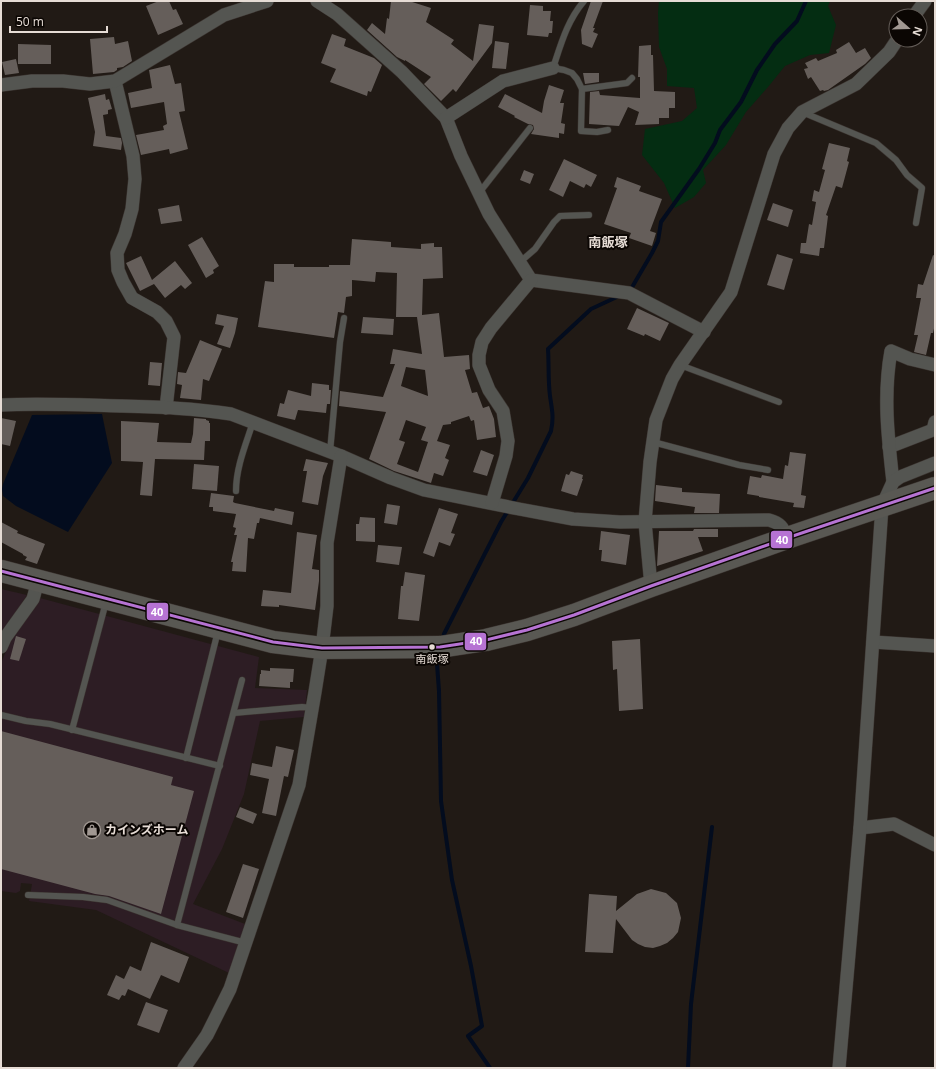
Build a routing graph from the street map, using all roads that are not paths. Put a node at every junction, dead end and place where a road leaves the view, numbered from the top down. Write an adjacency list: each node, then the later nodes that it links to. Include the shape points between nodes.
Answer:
1 (266, 1): 7 (street, via 224,15)
2 (317, 1): 11 (street, via 337,14 402,72)
3 (584, 1): 5 (lane, via 574,12)
4 (892, 48): 10 (street, via 856,84)
5 (553, 68): 9 (lane, via 572,73); 11 (street, via 503,81)
6 (632, 78): 9 (lane, via 627,83)
7 (115, 81): 8 (street, via 90,84 32,81); 25 (street, via 133,156 135,179 132,209 117,253 118,270 132,298 157,312 174,337)
8 (1, 85)
9 (582, 89): 13 (lane, via 581,131)
10 (802, 112): 16 (lane, via 876,143 896,160 907,175 922,188); 20 (street, via 788,128 774,154 731,292)
11 (446, 118): 14 (street)
12 (530, 128): 14 (lane)
13 (608, 130)
14 (479, 193): 17 (street, via 489,214)
15 (588, 215): 17 (lane, via 560,216 535,249)
16 (916, 223)
17 (520, 262): 18 (street)
18 (531, 280): 20 (street, via 629,293); 36 (street, via 491,328 482,342 479,355 479,365 489,390 503,411 508,440)
19 (344, 318): 30 (lane, via 340,342)
20 (704, 332): 21 (street)
21 (680, 365): 23 (lane); 28 (street, via 656,420)
22 (935, 365): 29 (street, via 891,351 886,414)
23 (779, 402)
24 (1, 405): 25 (street)
25 (166, 408): 26 (street, via 211,410)
26 (253, 422): 30 (street); 35 (lane, via 236,480)
27 (935, 422): 29 (street, via 933,430)
28 (652, 442): 32 (lane); 38 (street)
29 (889, 446): 33 (street)
30 (336, 454): 36 (street, via 424,490); 48 (street, via 327,543 327,606)
31 (935, 463): 33 (street)
32 (768, 470)
33 (893, 482): 37 (street)
34 (934, 490): 37 (highway)
35 (236, 491)
36 (492, 503): 38 (street, via 573,519)
37 (882, 506): 39 (highway); 45 (street)
38 (645, 522): 39 (street, via 769,520 783,526); 42 (street)
39 (787, 538): 42 (highway)
40 (1, 571): 41 (highway)
41 (38, 581): 43 (highway); 47 (street, via 33,599)
42 (651, 586): 48 (highway, via 574,615 486,640 440,647)
43 (107, 599): 44 (highway); 53 (lane)
44 (219, 628): 48 (highway, via 273,642); 54 (lane)
45 (873, 642): 46 (street); 56 (street)
46 (935, 646)
47 (1, 647)
48 (322, 648): 50 (street)
49 (242, 680): 51 (lane)
50 (312, 708): 51 (lane); 60 (street, via 299,785)
51 (234, 713): 55 (lane)
52 (1, 715): 53 (lane)
53 (72, 730): 54 (lane)
54 (186, 758): 55 (lane)
55 (220, 766): 59 (lane)
56 (860, 828): 57 (street, via 894,824); 62 (street)
57 (935, 845)
58 (28, 895): 59 (lane, via 107,900)
59 (177, 925): 60 (lane)
60 (246, 943): 61 (street, via 230,989 207,1035)
61 (184, 1068)
62 (839, 1068)

